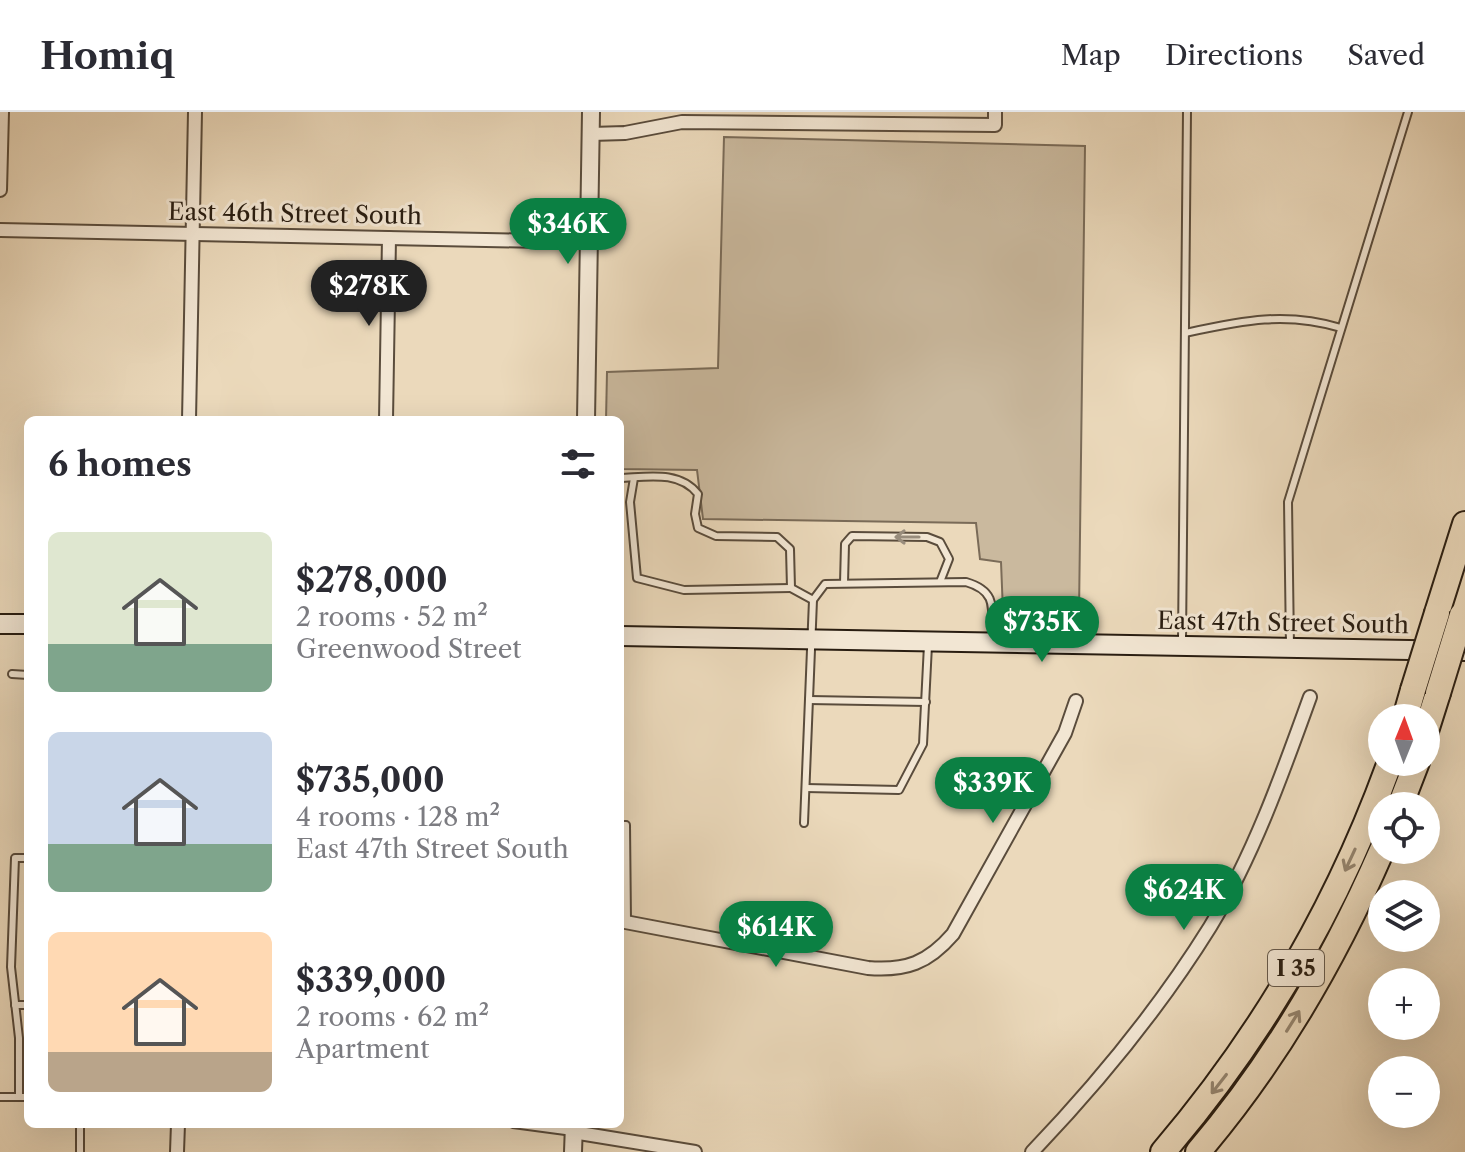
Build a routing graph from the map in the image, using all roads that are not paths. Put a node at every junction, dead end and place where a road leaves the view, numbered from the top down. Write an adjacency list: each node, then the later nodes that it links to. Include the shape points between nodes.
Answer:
1 (2, 112): 9 (street)
2 (195, 112): 11 (street)
3 (591, 112): 8 (street)
4 (1187, 112): 15 (lane)
5 (1408, 112): 14 (lane)
6 (715, 117): 7 (street); 8 (street)
7 (995, 118)
8 (591, 134): 13 (street)
9 (0, 190)
10 (0, 230): 11 (street, East 46th Street South)
11 (192, 233): 12 (street, East 46th Street South); 16 (street)
12 (389, 238): 13 (street, East 46th Street South); 17 (street)
13 (588, 242): 18 (street)
14 (1341, 328): 15 (lane, via 1291,318 1245,320); 34 (lane, via 1288,502)
15 (1185, 333): 33 (lane)
16 (189, 416)
17 (386, 416)
18 (586, 416)
19 (624, 478): 20 (lane)
20 (634, 478): 24 (lane, via 683,480 698,494 698,528 716,536 777,537 785,542 790,549); 24 (lane, via 630,502 637,578 684,590)
21 (1465, 524): 42 (highway, bridge)
22 (940, 582): 23 (lane); 23 (lane, one-way to 23, via 949,559 940,542 927,537 852,536 845,544); 32 (lane, via 984,587 991,597)
23 (844, 583): 25 (lane, via 825,584)
24 (791, 588): 25 (lane)
25 (813, 600): 30 (lane)
26 (1464, 611): 43 (highway, bridge)
27 (0, 624): 28 (main road)
28 (24, 624)
29 (624, 636): 30 (main road, East 47th Street South)
30 (812, 640): 31 (main road, East 47th Street South); 39 (lane)
31 (928, 641): 32 (main road, East 47th Street South); 41 (lane)
32 (992, 642): 33 (main road, East 47th Street South)
33 (1182, 645): 34 (main road, East 47th Street South)
34 (1290, 647): 35 (main road, East 47th Street South)
35 (1465, 651)
36 (12, 674): 37 (lane)
37 (24, 675)
38 (1310, 697): 64 (street, via 1273,799 1210,926 1115,1062)
39 (809, 700): 41 (lane); 45 (lane)
40 (1076, 701): 51 (street, via 1065,733 953,934 924,961 905,968 868,968)
41 (926, 702): 45 (lane, via 923,744 899,790)
42 (1409, 704)
43 (1435, 704)
44 (1384, 776): 65 (highway, I 35, one-way to 65, via 1355,850 1293,973 1229,1071)
45 (806, 788): 46 (lane)
46 (804, 823)
47 (624, 825): 50 (lane)
48 (24, 858): 52 (lane, via 15,858)
49 (1375, 864): 66 (highway, I 35, one-way to 49, via 1246,1092 1306,1001)
50 (624, 890)
51 (624, 922)
52 (15, 1005): 53 (lane); 55 (lane)
53 (24, 1005)
54 (0, 1097): 55 (lane)
55 (19, 1097): 56 (lane)
56 (24, 1097)
57 (80, 1128): 60 (lane)
58 (178, 1128): 61 (street)
59 (574, 1128): 62 (street); 63 (street)
60 (80, 1152)
61 (177, 1152)
62 (573, 1152)
63 (695, 1152)
64 (1032, 1152)
65 (1163, 1152)
66 (1198, 1152)

